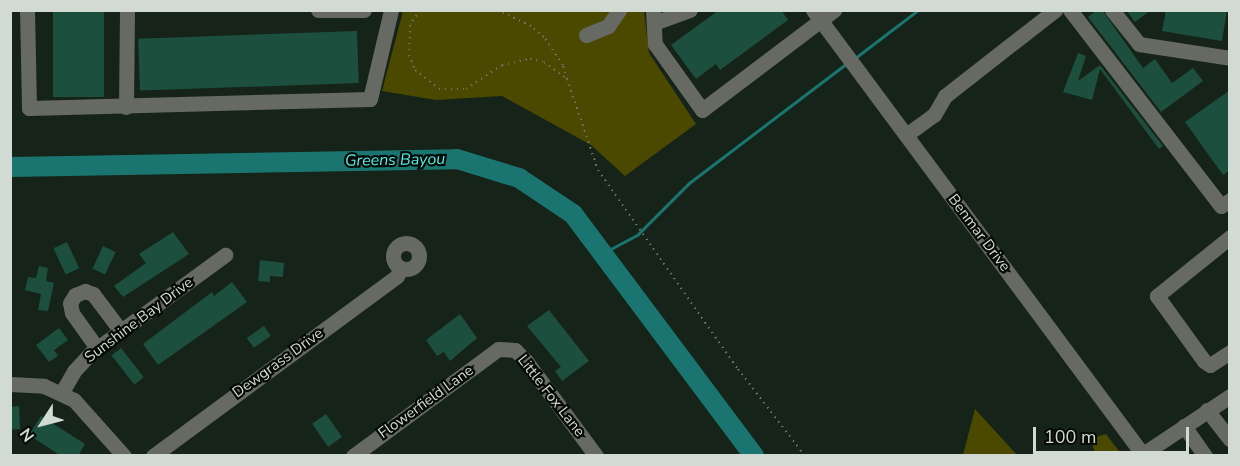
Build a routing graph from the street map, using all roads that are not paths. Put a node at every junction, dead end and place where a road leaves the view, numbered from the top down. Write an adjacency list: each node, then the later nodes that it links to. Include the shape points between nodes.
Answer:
1 (27, 10): 16 (street, via 29,108)
2 (127, 10): 16 (street)
3 (318, 10): 4 (street)
4 (364, 10)
5 (391, 10): 16 (street, via 370,99)
6 (619, 10): 14 (street, via 608,26)
7 (690, 10): 13 (street)
8 (834, 10): 12 (street)
9 (1056, 10): 17 (street, via 945,96 934,115)
10 (1070, 10): 18 (street, via 1221,206)
11 (1112, 10): 15 (street, via 1139,44)
12 (816, 15): 13 (street, via 702,110 658,50); 17 (street, Benmar Drive)
13 (653, 17)
14 (586, 35)
15 (1230, 58)
16 (126, 107)
17 (906, 135): 33 (street, Benmar Drive)
18 (1230, 200)
19 (1230, 237): 25 (street, via 1157,296 1204,361 1210,365)
20 (225, 255): 22 (street, Sunshine Bay Drive)
21 (401, 268): 34 (street, Dewgrass Drive, via 397,276)
22 (121, 332): 23 (street, Sunshine Bay Drive); 23 (street, via 93,294 85,291 75,295 70,303 72,313)
23 (97, 348): 27 (street, Sunshine Bay Drive, via 74,371)
24 (498, 349): 35 (street, Flowerfield Lane); 36 (street, Little Fox Lane, via 515,350 526,361)
25 (1230, 352)
26 (10, 384): 27 (street, via 44,386)
27 (62, 393): 32 (street, via 86,410)
28 (1230, 396): 29 (street)
29 (1208, 410): 30 (street); 31 (street)
30 (1184, 426): 33 (street); 37 (street)
31 (1230, 439)
32 (120, 454)
33 (1143, 455)
34 (153, 456)
35 (353, 456)
36 (596, 456)
37 (1205, 456)

